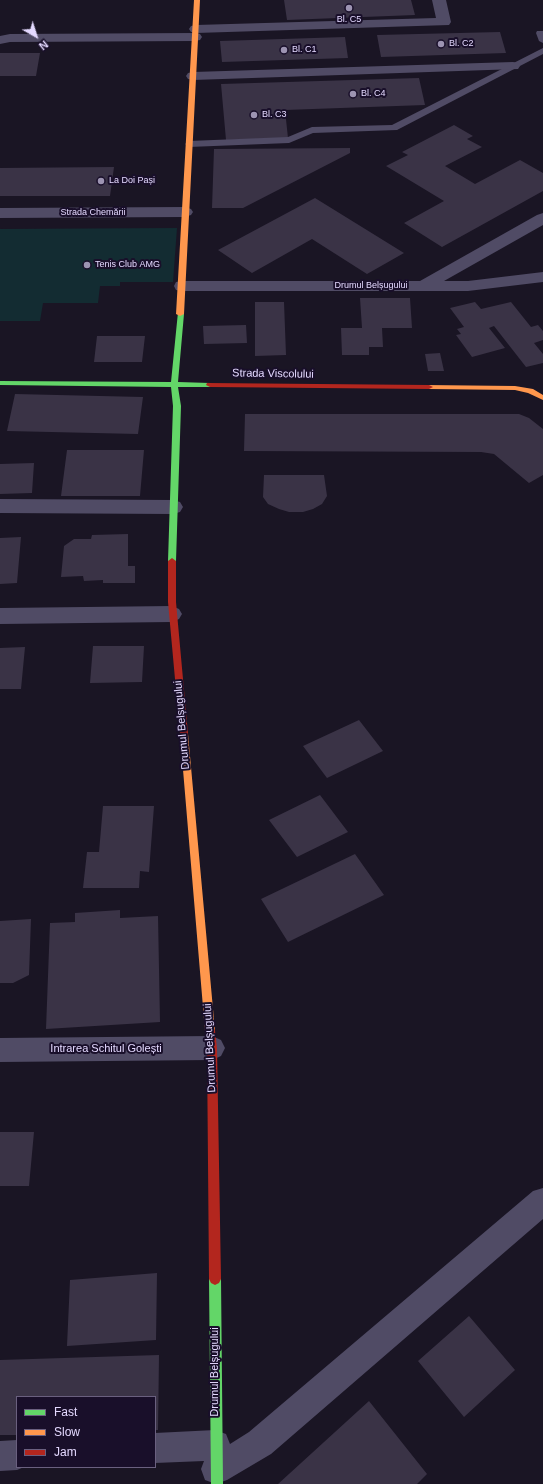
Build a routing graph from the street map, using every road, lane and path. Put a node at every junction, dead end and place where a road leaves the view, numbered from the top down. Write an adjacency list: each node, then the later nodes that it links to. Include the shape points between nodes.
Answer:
1 (197, 0): 3 (street, Drumul Belșugului)
2 (439, 0): 3 (street, via 444,22)
3 (196, 33): 5 (street); 9 (street, Drumul Belșugului)
4 (540, 33): 6 (lane)
5 (0, 40)
6 (543, 42)
7 (543, 51): 8 (lane)
8 (513, 66): 9 (street); 10 (lane, via 394,128 312,130 289,140)
9 (193, 76): 10 (street, Drumul Belșugului)
10 (189, 144): 11 (street, Drumul Belșugului)
11 (185, 212): 12 (street, Strada Chemării); 15 (street, Drumul Belșugului)
12 (0, 213)
13 (543, 218): 16 (street, Drumul Belșugului)
14 (543, 277): 16 (street, via 468,286)
15 (182, 286): 16 (street, Drumul Belșugului); 18 (street, Drumul Belșugului)
16 (424, 286)
17 (0, 383): 18 (street, Strada Viscolului)
18 (174, 385): 19 (street, Strada Viscolului, via 515,388 530,391); 21 (street, Drumul Belșugului, via 177,406)
19 (543, 398)
20 (0, 506): 21 (street)
21 (173, 506): 22 (street, Drumul Belșugului)
22 (172, 614): 23 (street); 24 (street, Drumul Belșugului)
23 (0, 616)
24 (212, 1048): 25 (street, Intrarea Schitul Golești); 30 (street, Drumul Belșugului)
25 (0, 1050)
26 (543, 1201): 30 (street, via 260,1443)
27 (156, 1448): 30 (street)
28 (16, 1455): 29 (street)
29 (0, 1456)
30 (216, 1466)

